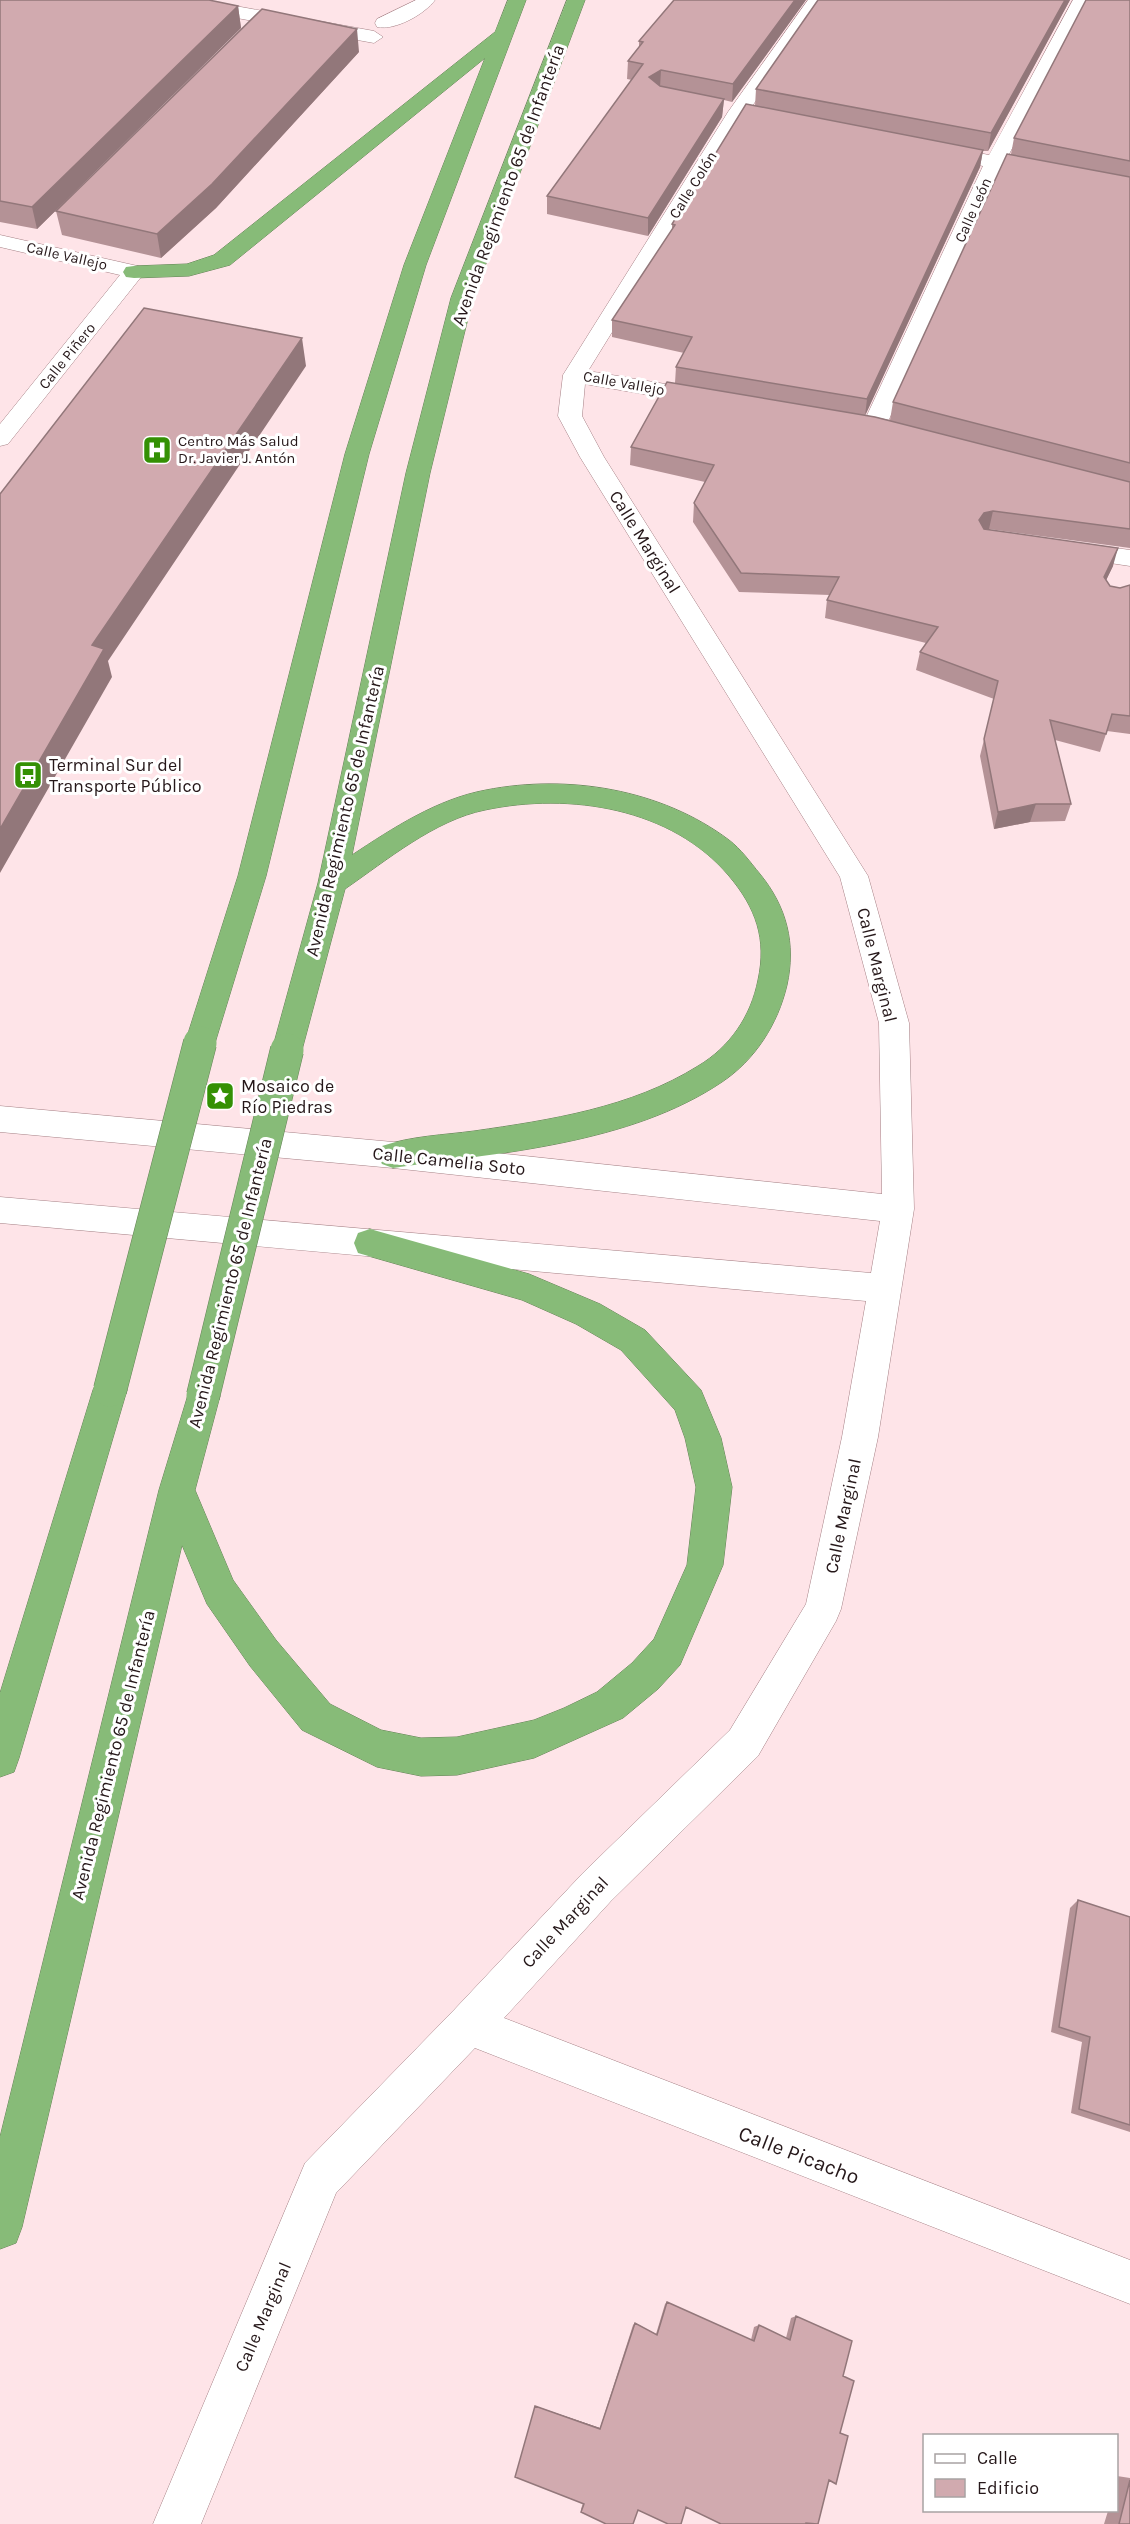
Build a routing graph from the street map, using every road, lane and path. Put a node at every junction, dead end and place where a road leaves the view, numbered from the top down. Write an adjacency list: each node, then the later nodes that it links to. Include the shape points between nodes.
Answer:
1 (171, 0): 7 (street)
2 (426, 0): 7 (street, via 379,30)
3 (517, 0): 9 (highway)
4 (576, 0): 26 (highway, Avenida Regimiento 65 de Infantería, via 462,298 418,473)
5 (817, 0): 11 (street, Calle Colón)
6 (1082, 0): 14 (street, Calle León)
7 (265, 18): 8 (street)
8 (249, 35)
9 (503, 35): 19 (highway, via 222,260 189,270); 34 (highway, bridge, via 415,265 357,454 252,876 200,1043 110,1390)
10 (716, 108): 11 (street)
11 (738, 112): 12 (street); 20 (street, Calle Colón)
12 (762, 117)
13 (913, 146): 14 (street)
14 (995, 162): 15 (street); 22 (street, Calle León, via 886,429)
15 (1130, 189)
16 (50, 232): 18 (street)
17 (0, 241): 18 (street, Calle Vallejo)
18 (34, 248): 19 (street, Calle Vallejo)
19 (134, 272): 23 (street, Calle Piñero)
20 (574, 375): 21 (street, Calle Vallejo); 29 (street, Calle Marginal, via 570,416 592,457 854,876 894,1023)
21 (724, 400)
22 (851, 422)
23 (0, 439)
24 (1048, 547): 25 (street)
25 (1128, 565)
26 (332, 883): 28 (highway, via 397,838 472,804 504,796 565,793 660,813 692,829 720,848 759,893 773,917 776,944 770,997 758,1025 739,1049 708,1075 622,1113 534,1134); 33 (highway, Avenida Regimiento 65 de Infantería, bridge)
27 (0, 1119): 28 (street, Calle Camelia Soto)
28 (393, 1155): 29 (street, Calle Camelia Soto)
29 (898, 1209): 32 (street, Calle Marginal)
30 (0, 1210): 31 (street)
31 (370, 1243): 32 (street); 33 (highway, via 529,1288 588,1314 633,1340 689,1401 714,1487 711,1523 705,1565 667,1652 610,1705 534,1739 457,1756 421,1757 377,1748 316,1717 263,1653 220,1592)
32 (885, 1288): 35 (street, Calle Marginal, via 860,1437 823,1609 744,1743 597,1887)
33 (177, 1490): 36 (highway, Avenida Regimiento 65 de Infantería)
34 (0, 1758)
35 (469, 2025): 37 (street, Calle Picacho); 38 (street, Calle Marginal, via 320,2178)
36 (0, 2227)
37 (1130, 2282)
38 (177, 2524)

